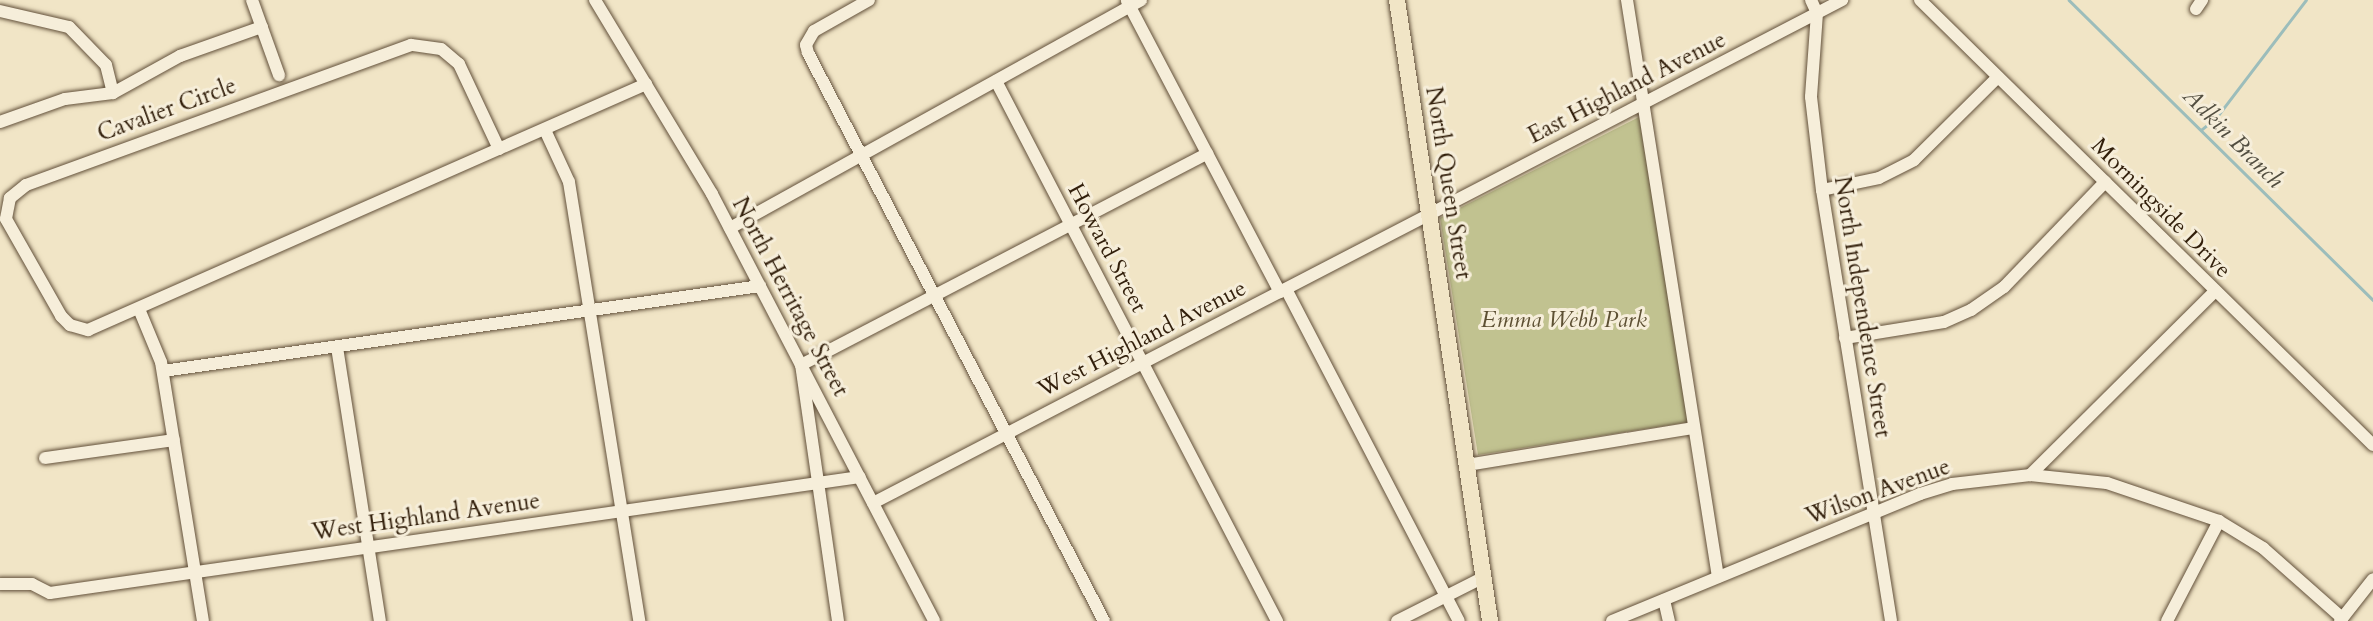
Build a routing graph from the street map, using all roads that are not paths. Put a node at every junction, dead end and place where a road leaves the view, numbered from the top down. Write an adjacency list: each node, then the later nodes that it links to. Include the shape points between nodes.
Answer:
1 (252, 0): 12 (street)
2 (595, 0): 16 (street, North Herritage Street)
3 (869, 0): 22 (street, via 814,32 806,45)
4 (1397, 0): 26 (main road, North Queen Street)
5 (1626, 0): 18 (street)
6 (1811, 0): 11 (street, North Independence Street)
7 (1842, 0): 11 (street, East Highland Avenue)
8 (1920, 0): 14 (street, Morningside Drive)
9 (1133, 2): 15 (street); 23 (street)
10 (0, 11): 17 (street, via 69,27 106,65)
11 (1817, 13): 18 (street, East Highland Avenue); 25 (street, North Independence Street, via 1811,97)
12 (262, 27): 13 (street); 17 (street, via 180,56)
13 (279, 75)
14 (1998, 77): 24 (street, Morningside Drive); 25 (street, via 1914,160 1879,178)
15 (996, 81): 22 (street); 27 (street, Howard Street)
16 (646, 84): 20 (street); 28 (street, North Herritage Street)
17 (113, 93): 19 (street, via 65,99)
18 (1643, 105): 26 (street, East Highland Avenue); 40 (street)
19 (0, 122)
20 (545, 130): 21 (street); 34 (street, via 569,182)
21 (499, 149): 33 (street); 33 (street, Cavalier Circle, via 459,64 440,50 411,44 34,182 10,198 9,229 70,325 88,330)
22 (863, 155): 28 (street); 32 (street)
23 (1207, 155): 27 (street); 30 (street)
24 (2105, 182): 31 (street, Morningside Drive); 35 (street, via 2004,288 1971,310 1944,322)
25 (1822, 190): 35 (street, North Independence Street)
26 (1429, 212): 30 (street, West Highland Avenue); 45 (main road, North Queen Street)
27 (1070, 224): 32 (street); 37 (street, Howard Street)
28 (730, 228): 29 (street, North Herritage Street)
29 (760, 286): 34 (street); 38 (street, North Herritage Street)
30 (1283, 290): 37 (street, West Highland Avenue); 59 (street)
31 (2215, 292): 43 (street, Morningside Drive); 46 (street)
32 (935, 295): 38 (street); 41 (street)
33 (139, 309): 39 (street)
34 (590, 311): 36 (street); 50 (street)
35 (1846, 338): 51 (street, North Independence Street)
36 (337, 347): 39 (street); 53 (street)
37 (1143, 363): 41 (street, West Highland Avenue); 68 (street, Howard Street)
38 (801, 365): 47 (street, North Herritage Street); 48 (street)
39 (163, 372): 42 (street)
40 (1694, 428): 45 (street); 56 (street)
41 (1005, 433): 49 (street, West Highland Avenue); 67 (street)
42 (174, 440): 44 (street); 54 (street)
43 (2373, 445)
44 (45, 458)
45 (1467, 465): 55 (main road, North Queen Street)
46 (2030, 475): 51 (street, Wilson Avenue, via 1952,484); 52 (street, Wilson Avenue, via 2106,483)
47 (860, 477): 48 (street, West Highland Avenue); 49 (street, North Herritage Street)
48 (817, 483): 50 (street, West Highland Avenue); 65 (street)
49 (873, 503): 66 (street, North Herritage Street)
50 (621, 511): 53 (street, West Highland Avenue); 64 (street)
51 (1874, 512): 56 (street, Wilson Avenue); 74 (street, North Independence Street)
52 (2218, 521): 61 (street, Wilson Avenue, via 2263,548); 75 (street)
53 (368, 547): 54 (street, West Highland Avenue); 63 (street)
54 (195, 572): 58 (street, West Highland Avenue, via 50,593 32,584); 62 (street)
55 (1484, 577): 59 (street); 71 (main road, North Queen Street)
56 (1718, 577): 60 (street, Wilson Avenue)
57 (2373, 579): 61 (street)
58 (0, 584)
59 (1446, 596): 69 (street); 70 (street)
60 (1664, 600): 72 (street, Wilson Avenue); 73 (street)
61 (2341, 620)
62 (203, 621)
63 (380, 621)
64 (639, 621)
65 (838, 621)
66 (934, 621)
67 (1104, 621)
68 (1277, 621)
69 (1397, 621)
70 (1459, 621)
71 (1490, 621)
72 (1612, 621)
73 (1668, 621)
74 (1891, 621)
75 (2167, 621)

